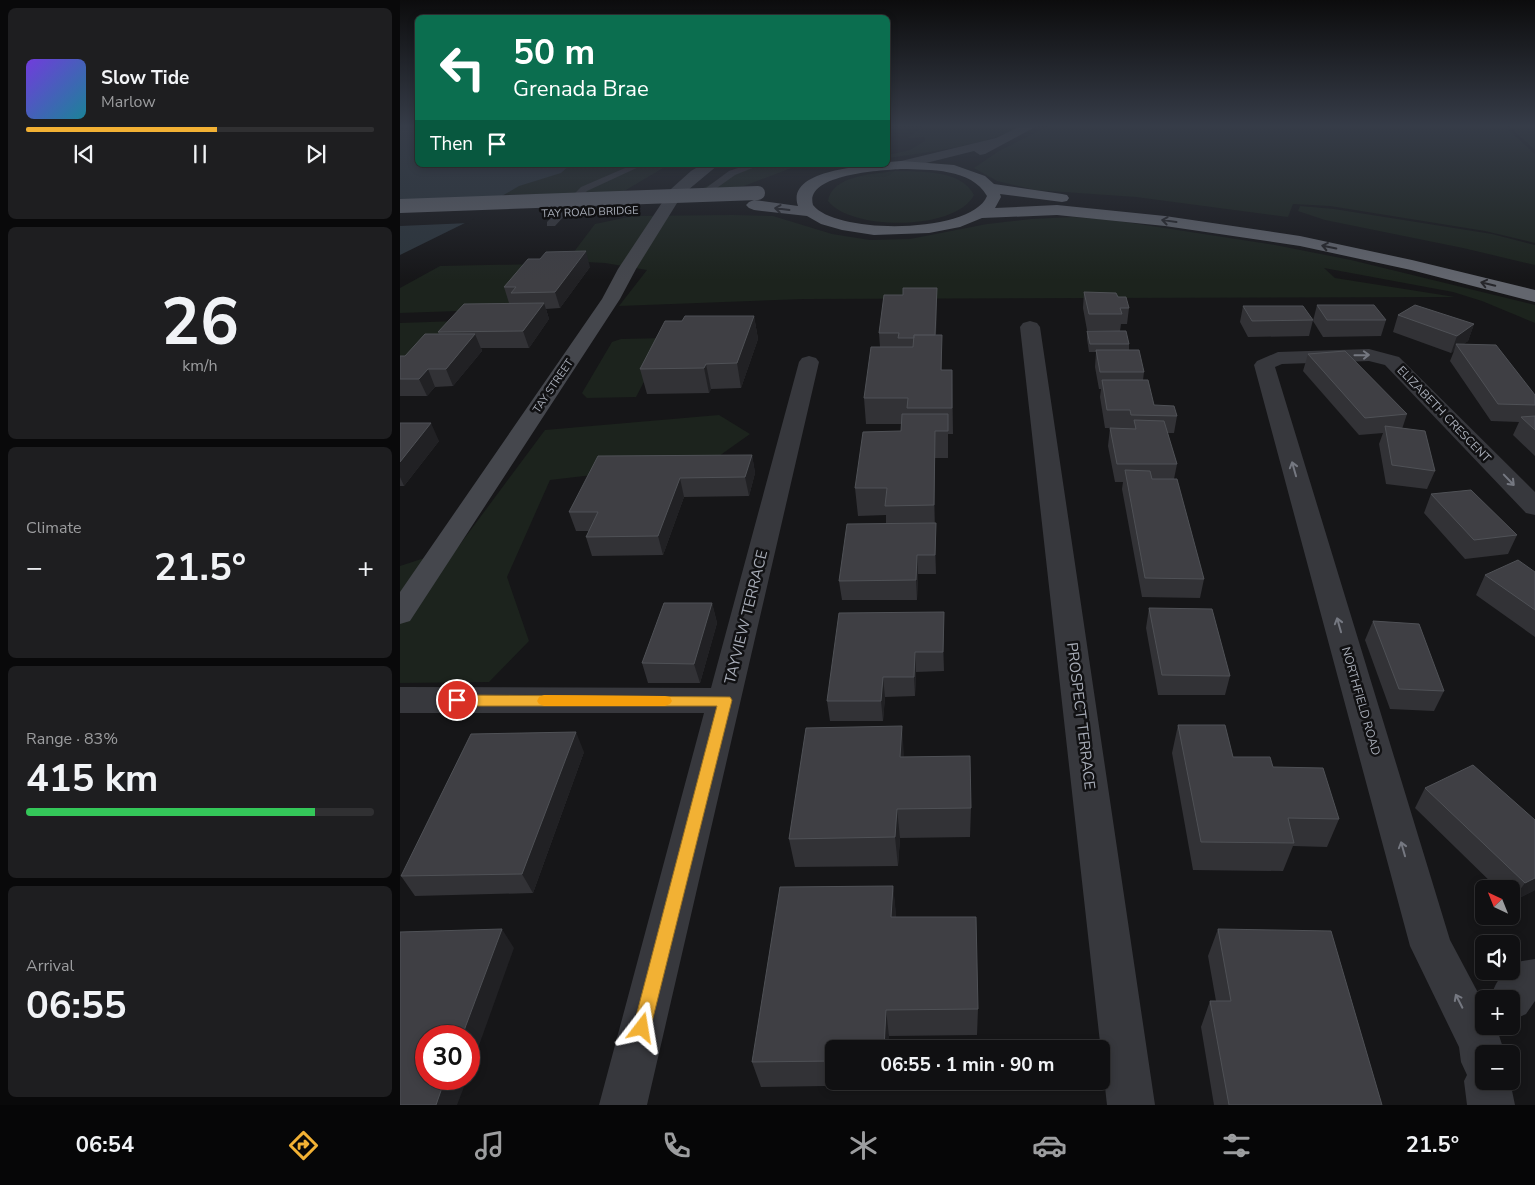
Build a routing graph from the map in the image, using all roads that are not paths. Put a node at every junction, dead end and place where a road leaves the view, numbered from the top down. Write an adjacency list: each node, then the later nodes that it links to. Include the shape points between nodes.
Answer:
1 (612, 177): 16 (lane, via 584,189)
2 (693, 177): 23 (main road, TAY STREET, via 676,192 611,299)
3 (727, 177): 6 (lane)
4 (832, 177): 7 (highway)
5 (972, 177): 8 (highway)
6 (711, 188)
7 (809, 188): 9 (highway); 13 (highway, via 804,204)
8 (992, 188): 14 (highway, via 994,196 990,206); 17 (highway, via 1249,219)
9 (792, 190)
10 (775, 191): 11 (highway, TAY ROAD BRIDGE)
11 (756, 199): 12 (highway, TAY ROAD BRIDGE, bridge); 13 (highway, TAY ROAD BRIDGE, one-way to 11); 15 (highway, TAY ROAD BRIDGE)
12 (400, 206)
13 (810, 212): 14 (highway, TAY ROAD BRIDGE, via 849,227 886,231 951,224)
14 (978, 214): 18 (highway, one-way to 14, via 1300,241 1165,221 1058,210)
15 (400, 219)
16 (550, 224)
17 (1445, 257)
18 (1535, 296)
19 (1030, 327): 31 (street, PROSPECT TERRACE)
20 (1278, 358): 22 (street, ELIZABETH CRESCENT, one-way to 22, via 1369,354 1392,361); 28 (street, NORTHFIELD ROAD, one-way to 20, via 1431,946 1264,365)
21 (809, 362): 25 (street, TAYVIEW TERRACE)
22 (1535, 507)
23 (400, 614)
24 (400, 700): 25 (street)
25 (725, 700): 30 (street, TAYVIEW TERRACE)
26 (1535, 980): 27 (street, via 1522,982)
27 (1517, 990)
28 (1481, 1045)
29 (1490, 1090): 32 (street)
30 (623, 1105)
31 (1131, 1105)
32 (1491, 1105)

